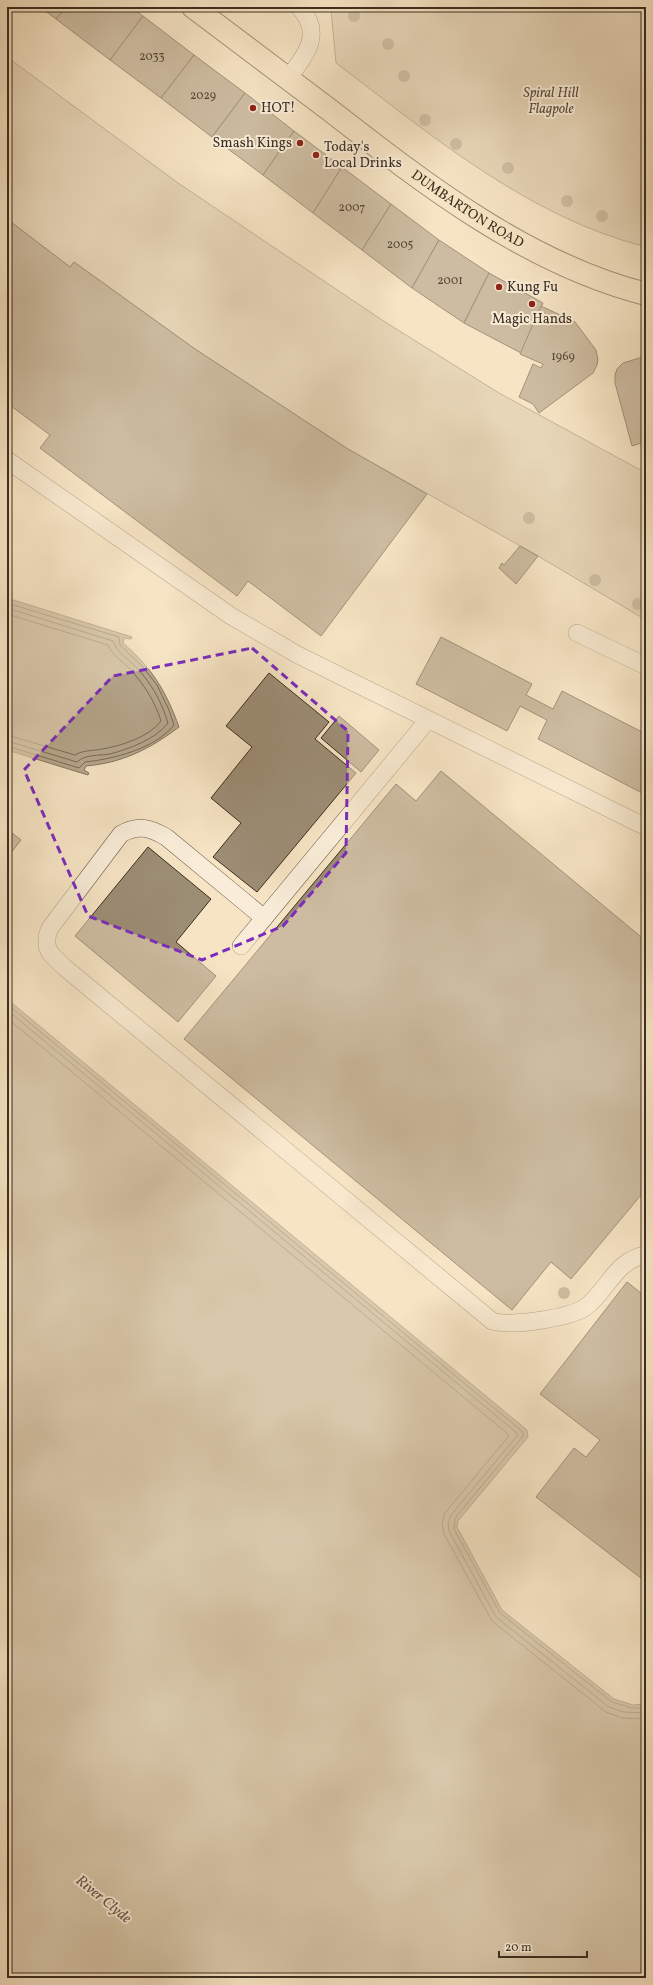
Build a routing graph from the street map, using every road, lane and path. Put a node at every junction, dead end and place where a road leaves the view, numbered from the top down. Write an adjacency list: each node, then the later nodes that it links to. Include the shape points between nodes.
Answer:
1 (193, 7): 3 (main road, DUMBARTON ROAD)
2 (299, 7): 3 (lane, via 308,16 312,29 310,43)
3 (288, 78): 4 (main road, DUMBARTON ROAD, via 380,150 454,202 534,251 602,280)
4 (646, 294)
5 (7, 460): 8 (lane, via 231,616 298,655)
6 (577, 633): 7 (lane)
7 (646, 666)
8 (428, 720): 9 (lane); 10 (lane)
9 (646, 828)
10 (264, 918): 11 (lane); 12 (lane, via 166,837 147,828 137,827 121,834 56,919 47,936 47,946 64,968 492,1321 501,1324 518,1323 581,1310 594,1300 626,1262)
11 (241, 946)
12 (646, 1255)

